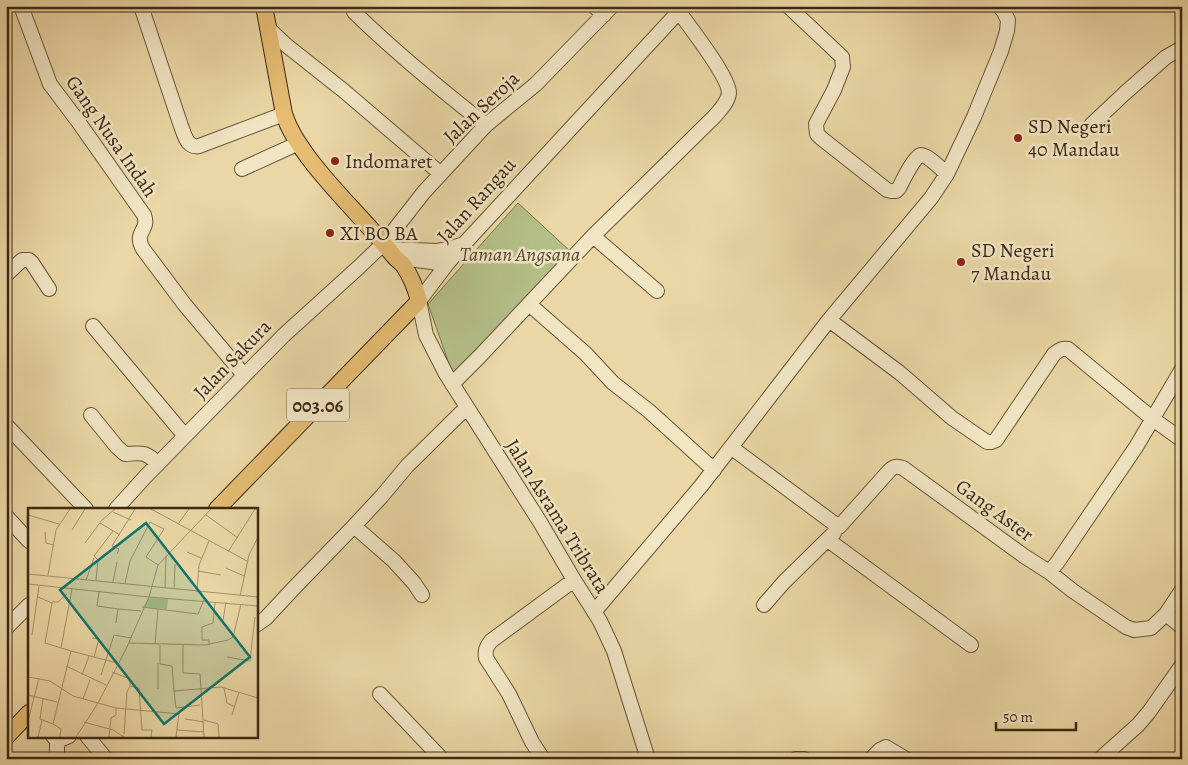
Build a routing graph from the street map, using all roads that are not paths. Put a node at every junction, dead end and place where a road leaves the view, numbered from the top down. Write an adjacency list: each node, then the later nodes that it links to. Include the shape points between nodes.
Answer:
1 (21, 6): 31 (street, Gang Nusa Indah, via 50,84 144,215 145,227 139,238 143,249)
2 (264, 6): 9 (main road)
3 (788, 6): 17 (street, via 842,56 843,67 816,124 817,134 891,192 899,188 918,156 926,157)
4 (1000, 6): 17 (street, via 1008,20 1006,32 974,117)
5 (603, 9): 12 (street, Jalan Seroja, via 536,84)
6 (682, 9): 18 (street, via 728,84 729,95 715,116); 19 (street, Jalan Rangau)
7 (143, 10): 11 (street, via 190,145 199,146)
8 (354, 12): 12 (street, via 380,38)
9 (267, 27): 11 (main road); 16 (street)
10 (1182, 48): 13 (street, via 1166,57 1125,92)
11 (284, 114): 14 (main road)
12 (486, 125): 16 (street, Jalan Seroja)
13 (1092, 125)
14 (299, 144): 15 (street); 20 (main road, via 328,183)
15 (242, 169)
16 (441, 174): 20 (street, Jalan Seroja, via 424,192)
17 (948, 174): 27 (street)
18 (593, 236): 24 (street); 25 (street)
19 (464, 244): 20 (street, via 437,251); 21 (street, Jalan Rangau)
20 (389, 250): 21 (street); 26 (main road, via 404,266 416,289); 31 (street, Jalan Sakura, via 359,267 284,334)
21 (447, 264): 26 (street, Jalan Rangau)
22 (6, 275): 23 (street, via 22,260 29,260)
23 (49, 289)
24 (657, 291)
25 (529, 304): 32 (street); 41 (street, via 586,354 613,383)
26 (407, 312): 29 (street, Jalan Asrama Tribrata); 29 (street, via 408,323); 44 (main road, Jalan Rangau / 003.06)
27 (829, 320): 35 (street, via 987,442 996,440 1054,354 1064,348); 39 (street)
28 (93, 326): 37 (street)
29 (421, 331): 32 (street, Jalan Asrama Tribrata)
30 (1182, 369): 35 (street)
31 (244, 375): 37 (street, Jalan Sakura)
32 (452, 384): 33 (street, Jalan Asrama Tribrata)
33 (467, 408): 46 (street, via 407,466); 51 (street, Jalan Asrama Tribrata)
34 (91, 415): 40 (street, via 125,454 149,455)
35 (1153, 419): 38 (street); 50 (street)
36 (6, 426): 42 (street)
37 (185, 436): 40 (street, Jalan Sakura)
38 (1182, 440)
39 (732, 448): 41 (street); 47 (street)
40 (158, 464): 43 (street, Jalan Sakura)
41 (714, 470): 56 (street)
42 (85, 508)
43 (117, 508)
44 (218, 508)
45 (6, 516): 49 (street)
46 (354, 526): 53 (street, via 394,561); 58 (street)
47 (839, 527): 48 (street); 50 (street, Gang Aster, via 897,466)
48 (828, 540): 54 (street); 61 (street)
49 (28, 541)
50 (1049, 572): 57 (street, via 1134,630 1150,628)
51 (574, 580): 56 (street, Jalan Asrama Tribrata); 71 (street, via 491,641 485,652)
52 (1182, 590): 57 (street)
53 (422, 595)
54 (764, 605)
55 (28, 606): 60 (street)
56 (594, 612): 72 (street, Jalan Asrama Tribrata, via 614,651)
57 (1166, 614): 59 (street)
58 (258, 624)
59 (1182, 627)
60 (6, 628)
61 (971, 645)
62 (1182, 665): 77 (street, via 1138,725)
63 (380, 694): 70 (street)
64 (28, 715): 65 (main road)
65 (6, 737)
66 (59, 738): 68 (street)
67 (89, 738): 69 (street)
68 (57, 759)
69 (106, 759)
70 (441, 759)
71 (543, 759)
72 (648, 759)
73 (796, 759): 74 (street)
74 (804, 759)
75 (871, 759): 76 (street, via 886,747)
76 (906, 759)
77 (1100, 759)

